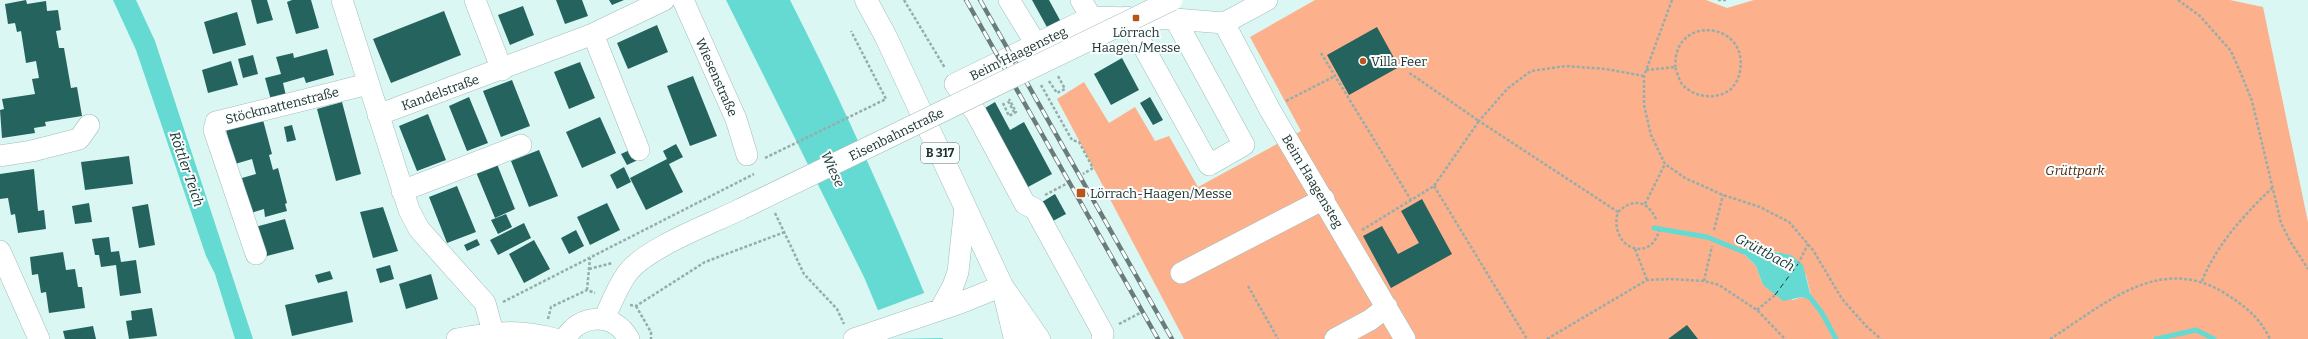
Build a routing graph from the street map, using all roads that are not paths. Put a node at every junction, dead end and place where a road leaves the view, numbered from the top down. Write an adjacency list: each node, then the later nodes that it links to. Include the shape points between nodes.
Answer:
1 (342, 0): 15 (street)
2 (475, 0): 14 (street)
3 (664, 0): 12 (street, Kandelstraße)
4 (683, 0): 21 (street, Wiesenstraße)
5 (866, 0): 24 (main road, B 317)
6 (1009, 0): 13 (street)
7 (1267, 0): 11 (street)
8 (1090, 6): 10 (street, Beim Haagensteg); 13 (street, Beim Haagensteg)
9 (1174, 9): 10 (street, Beim Haagensteg); 10 (street, via 1244,145 1209,165); 11 (street, Beim Haagensteg); 13 (street, Eisenbahnstraße, bridge)
10 (1127, 17)
11 (1224, 23): 23 (street, Beim Haagensteg, via 1270,110)
12 (593, 34): 14 (street, Kandelstraße); 19 (street)
13 (1044, 61): 31 (street, Eisenbahnstraße, bridge, via 657,250 627,274); 41 (street, Beim Haagensteg, via 955,84 976,113 1025,204 1034,209 1103,333)
14 (502, 70): 16 (street, Kandelstraße)
15 (368, 84): 16 (street); 26 (street, Stöckmattenstraße, via 216,122 214,130)
16 (378, 115): 22 (street)
17 (89, 125): 20 (street, via 79,139)
18 (521, 145): 22 (street)
19 (639, 150)
20 (0, 156)
21 (754, 158)
22 (402, 191): 32 (street, via 418,229 485,303)
23 (1324, 199): 27 (street); 30 (street, Beim Haagensteg)
24 (965, 206): 28 (main road, B 317); 29 (street)
25 (0, 252): 34 (street)
26 (256, 254)
27 (1181, 273)
28 (1002, 286): 29 (street); 39 (main road, B 317); 40 (main road, B 317)
29 (959, 294): 33 (street, via 940,310)
30 (1387, 307): 42 (street, via 1370,320); 43 (street, Beim Haagensteg)
31 (604, 319): 37 (street, via 592,318 580,322 570,330); 38 (street, via 616,323)
32 (493, 332): 35 (street); 36 (street, via 526,333)
33 (851, 334)
34 (39, 339)
35 (457, 339)
36 (555, 339)
37 (565, 339)
38 (629, 339)
39 (1015, 339)
40 (1039, 339)
41 (1102, 339)
42 (1335, 339)
43 (1405, 339)

